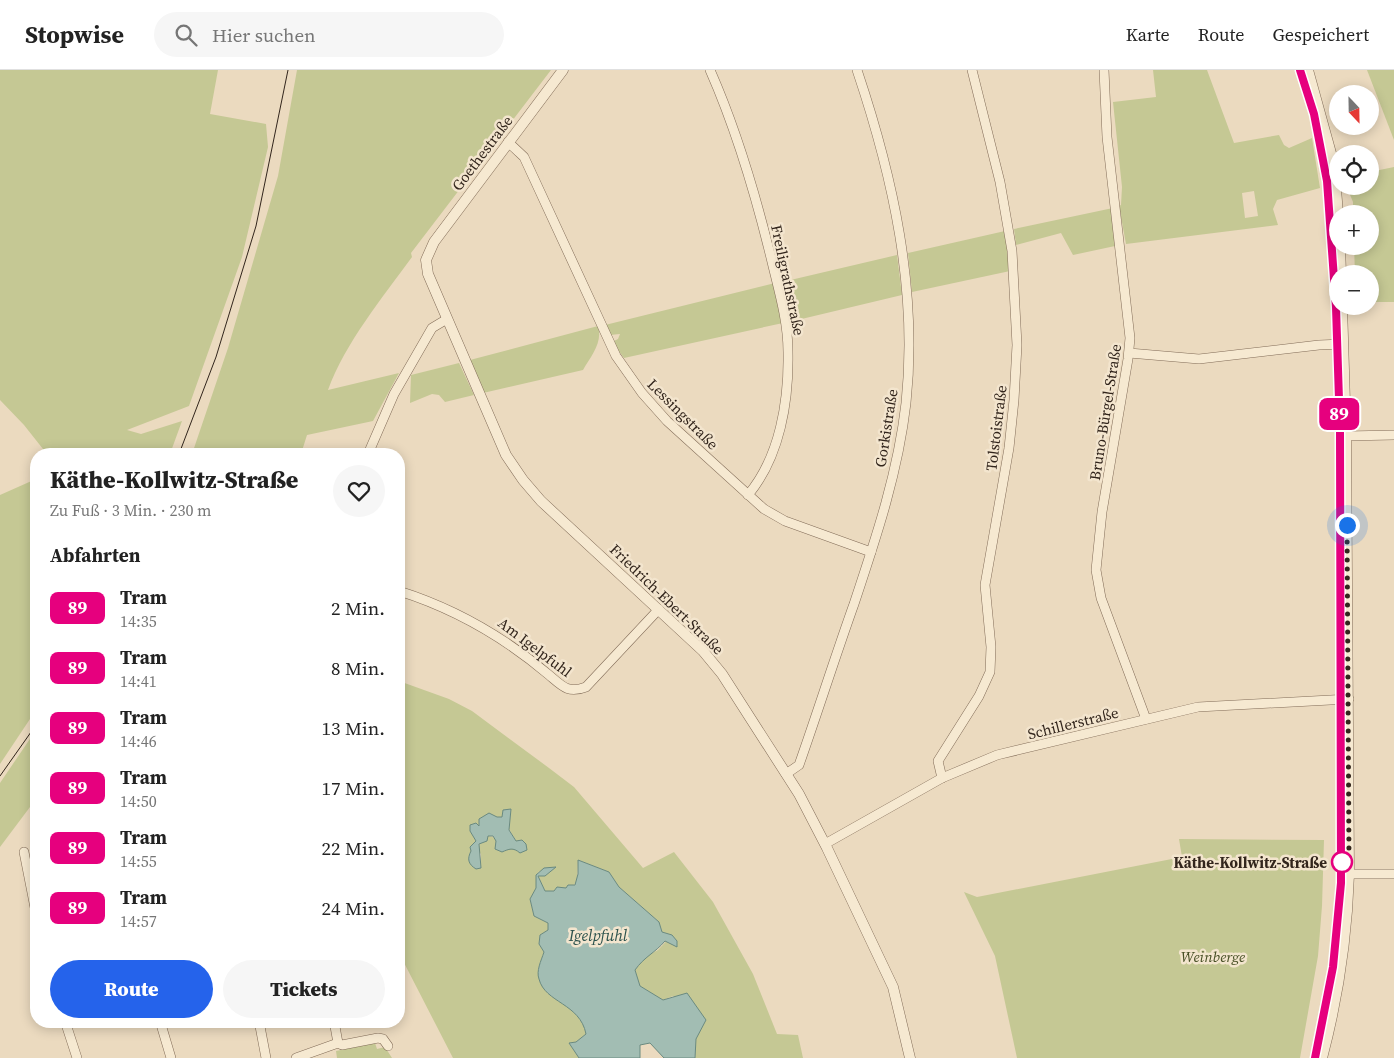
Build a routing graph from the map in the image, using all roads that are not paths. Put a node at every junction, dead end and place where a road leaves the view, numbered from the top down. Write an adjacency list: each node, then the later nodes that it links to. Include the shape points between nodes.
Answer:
1 (563, 70): 7 (street, Goethestraße)
2 (710, 70): 17 (street, Freiligrathstraße, via 759,207 782,303 788,351 784,407 775,447 764,473)
3 (857, 70): 18 (street, Gorkistraße, via 894,200 908,324 906,401 900,442)
4 (972, 70): 24 (street, Tolstoistraße, via 1004,200 1012,251 1017,345 1013,426 985,585 990,672 979,696 938,761)
5 (1104, 70): 13 (street, Bruno-Bürgel-Straße, via 1107,137 1130,338)
6 (1308, 70): 8 (street, via 1334,164)
7 (508, 142): 9 (street, Goethestraße); 17 (street, Lessingstraße, via 524,157 612,348 630,378 667,421)
8 (1337, 205)
9 (427, 256): 11 (street, Friedrich-Ebert-Straße, via 428,274)
10 (1342, 315): 12 (street)
11 (447, 319): 16 (street, via 432,328 423,343 394,394); 20 (street, Friedrich-Ebert-Straße, via 506,455 522,480)
12 (1343, 344): 13 (street, via 1199,359); 15 (street)
13 (1129, 353): 22 (street, Bruno-Bürgel-Straße, via 1102,512 1096,570 1101,598)
14 (1394, 435): 15 (street)
15 (1346, 436): 21 (street)
16 (371, 448)
17 (748, 495): 18 (street, Lessingstraße, via 784,521)
18 (872, 552): 23 (street, Gorkistraße, via 799,765)
19 (405, 593): 20 (street, Am Igelpfuhl, via 442,605 484,626 564,688 576,691 586,687)
20 (659, 609): 23 (street, Friedrich-Ebert-Straße, via 713,661)
21 (1349, 699): 22 (street, Schillerstraße, via 1217,705); 27 (street)
22 (1146, 719): 24 (street, Schillerstraße, via 997,756)
23 (786, 774): 25 (street, Friedrich-Ebert-Straße)
24 (942, 778): 25 (street, Schillerstraße)
25 (825, 844): 40 (street, Friedrich-Ebert-Straße, via 893,987)
26 (24, 852): 29 (street)
27 (1349, 874): 28 (street); 41 (street, via 1342,963)
28 (1394, 874)
29 (30, 882)
30 (67, 1028): 36 (street)
31 (162, 1028): 37 (street)
32 (260, 1028): 38 (street)
33 (335, 1028): 34 (street)
34 (338, 1043): 35 (street, via 342,1046 378,1038); 39 (street)
35 (388, 1046)
36 (77, 1058)
37 (171, 1058)
38 (266, 1058)
39 (296, 1058)
40 (910, 1058)
41 (1322, 1058)

